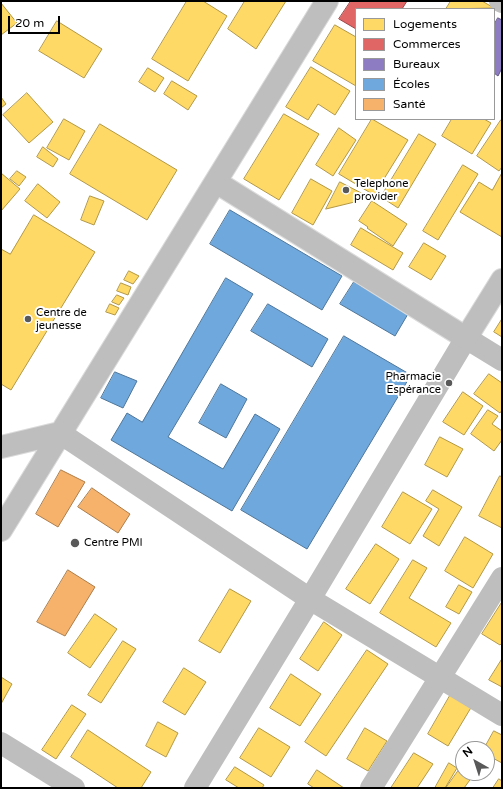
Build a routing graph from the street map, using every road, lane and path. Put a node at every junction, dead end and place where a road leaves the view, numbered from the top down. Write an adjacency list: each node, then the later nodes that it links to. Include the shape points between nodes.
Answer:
1 (327, 1): 2 (street)
2 (216, 182): 4 (street); 6 (street)
3 (502, 280): 4 (street)
4 (466, 338): 5 (street); 10 (street)
5 (502, 360)
6 (60, 434): 7 (street); 8 (street); 10 (street)
7 (1, 447)
8 (1, 530)
9 (502, 578): 11 (street)
10 (310, 599): 11 (street); 15 (street)
11 (440, 677): 12 (street); 16 (street)
12 (502, 715)
13 (1, 743): 14 (street)
14 (74, 788)
15 (195, 788)
16 (371, 788)

